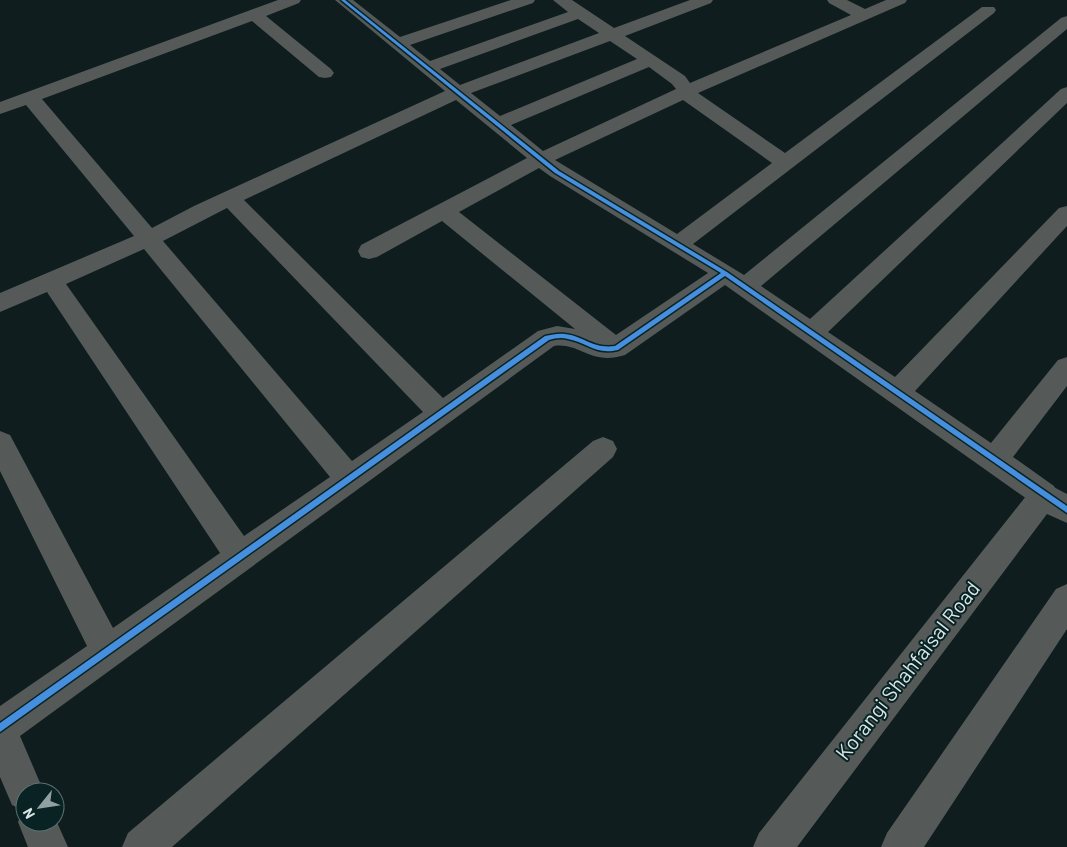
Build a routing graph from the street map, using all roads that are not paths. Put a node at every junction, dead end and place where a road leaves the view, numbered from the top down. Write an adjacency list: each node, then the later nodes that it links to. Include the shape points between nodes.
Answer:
1 (293, 0): 10 (street)
2 (343, 0): 14 (street)
3 (527, 0): 14 (street)
4 (561, 0): 9 (street)
5 (705, 0): 13 (street)
6 (835, 0): 11 (street)
7 (898, 0): 11 (street)
8 (988, 10): 25 (street)
9 (580, 13): 13 (street); 16 (street)
10 (254, 14): 17 (street); 21 (street)
11 (864, 15): 18 (street)
12 (1067, 21): 33 (street)
13 (613, 35): 15 (street); 19 (street)
14 (396, 44): 16 (street)
15 (651, 60): 18 (street, via 679,80); 23 (street)
16 (427, 68): 19 (street)
17 (325, 73)
18 (687, 91): 24 (street); 25 (street, via 700,104)
19 (457, 92): 23 (street); 26 (street)
20 (1067, 94): 35 (street)
21 (30, 97): 22 (street); 29 (street)
22 (0, 108)
23 (498, 124): 24 (street)
24 (541, 159): 27 (street); 30 (street, via 557,172)
25 (785, 163): 30 (street)
26 (230, 198): 29 (street); 39 (street)
27 (444, 211): 31 (street); 36 (street)
28 (1067, 213): 38 (street)
29 (148, 239): 32 (street); 43 (street)
30 (678, 244): 33 (street)
31 (368, 251)
32 (51, 280): 34 (street); 45 (street)
33 (735, 280): 35 (street); 36 (street)
34 (0, 303)
35 (811, 333): 38 (street)
36 (616, 348): 39 (street, via 602,351 576,337 554,335)
37 (1067, 367): 42 (street)
38 (897, 393): 42 (street)
39 (441, 413): 43 (street)
40 (0, 443): 47 (street)
41 (603, 449): 53 (street)
42 (994, 460): 44 (street)
43 (349, 480): 45 (street)
44 (1055, 503): 54 (street, Korangi Shahfaisal Road)
45 (240, 556): 47 (street)
46 (1067, 600): 55 (street)
47 (107, 651): 48 (street)
48 (0, 728)
49 (0, 732): 50 (street)
50 (21, 782)
51 (42, 832): 52 (street)
52 (48, 847)
53 (142, 847)
54 (773, 847)
55 (901, 847)

